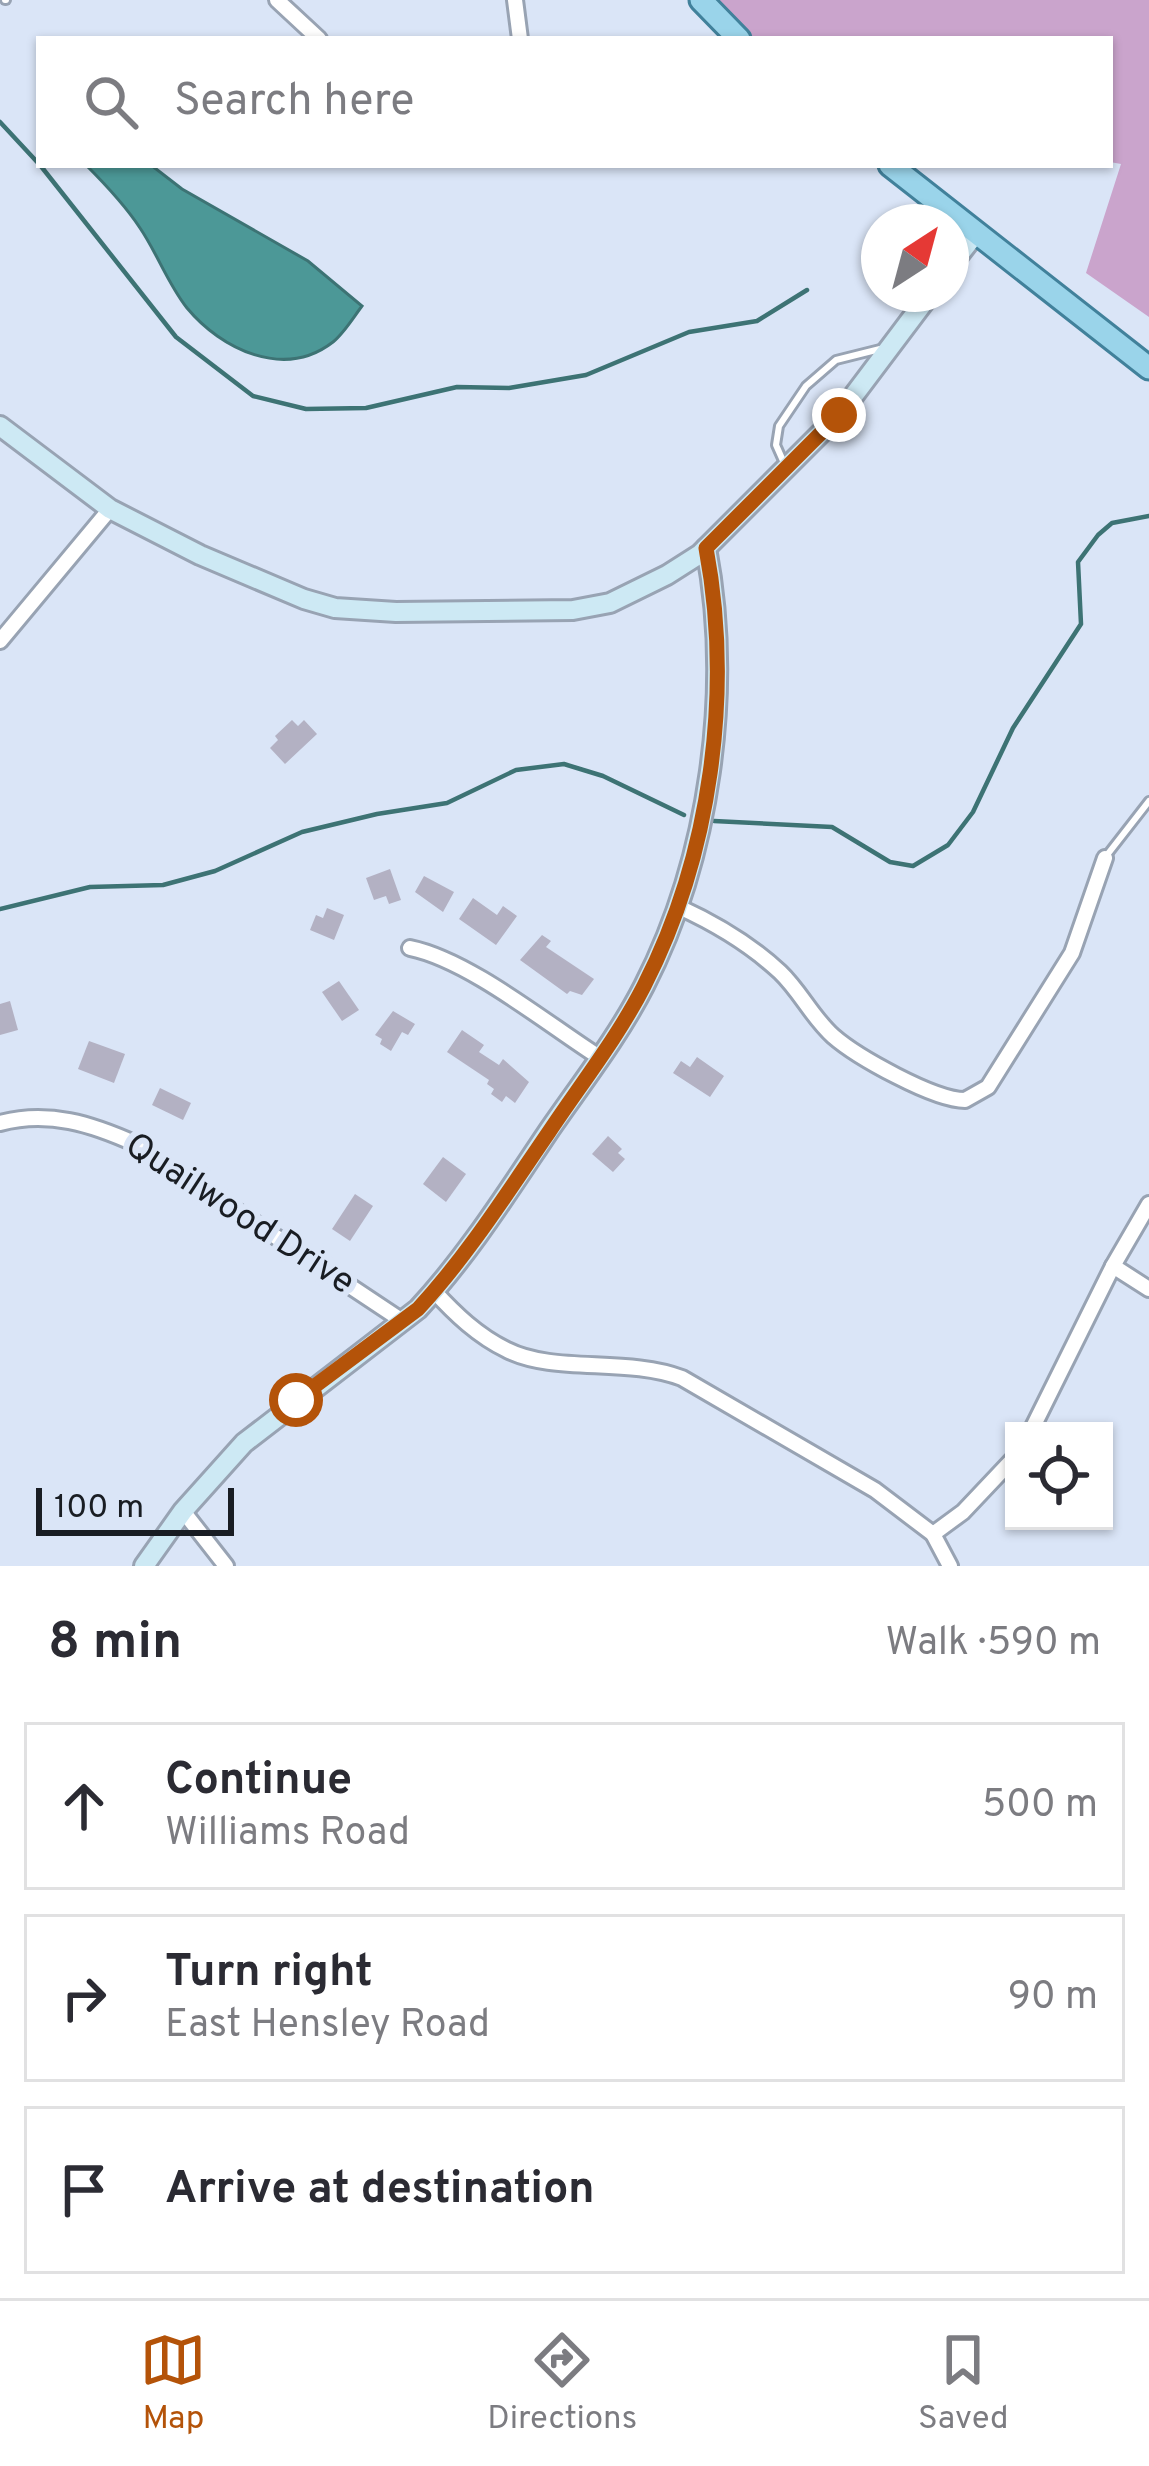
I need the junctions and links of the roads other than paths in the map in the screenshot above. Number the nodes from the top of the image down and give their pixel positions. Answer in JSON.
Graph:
{"nodes":[{"id":1,"x":277,"y":0,"type":"edge"},
{"id":2,"x":514,"y":0,"type":"edge"},
{"id":3,"x":700,"y":0,"type":"edge"},
{"id":4,"x":316,"y":36,"type":"edge"},
{"id":5,"x":520,"y":36,"type":"edge"},
{"id":6,"x":736,"y":36,"type":"edge"},
{"id":7,"x":894,"y":168,"type":"edge"},
{"id":8,"x":976,"y":233,"type":"junction"},
{"id":9,"x":969,"y":242,"type":"edge"},
{"id":10,"x":916,"y":312,"type":"edge"},
{"id":11,"x":890,"y":347,"type":"junction"},
{"id":12,"x":1149,"y":368,"type":"edge"},
{"id":13,"x":0,"y":426,"type":"edge"},
{"id":14,"x":787,"y":469,"type":"junction"},
{"id":15,"x":110,"y":509,"type":"junction"},
{"id":16,"x":706,"y":548,"type":"junction"},
{"id":17,"x":0,"y":641,"type":"edge"},
{"id":18,"x":1149,"y":801,"type":"edge"},
{"id":19,"x":1105,"y":858,"type":"joint"},
{"id":20,"x":679,"y":907,"type":"junction"},
{"id":21,"x":410,"y":948,"type":"dead end"},
{"id":22,"x":599,"y":1058,"type":"junction"},
{"id":23,"x":0,"y":1123,"type":"edge"},
{"id":24,"x":1149,"y":1204,"type":"edge"},
{"id":25,"x":1113,"y":1266,"type":"junction"},
{"id":26,"x":1149,"y":1289,"type":"edge"},
{"id":27,"x":434,"y":1291,"type":"junction"},
{"id":28,"x":401,"y":1320,"type":"junction"},
{"id":29,"x":1035,"y":1422,"type":"edge"},
{"id":30,"x":1005,"y":1468,"type":"edge"},
{"id":31,"x":183,"y":1511,"type":"junction"},
{"id":32,"x":933,"y":1534,"type":"junction"},
{"id":33,"x":144,"y":1566,"type":"edge"},
{"id":34,"x":226,"y":1566,"type":"edge"},
{"id":35,"x":950,"y":1566,"type":"edge"}],
"edges":[{"from":1,"to":4,"type":"street"},
{"from":2,"to":5,"type":"street"},
{"from":3,"to":6,"type":"main road"},
{"from":7,"to":8,"type":"main road"},
{"from":8,"to":9,"type":"street"},
{"from":8,"to":12,"type":"main road"},
{"from":10,"to":11,"type":"street"},
{"from":11,"to":14,"type":"street"},
{"from":11,"to":14,"type":"lane"},
{"from":13,"to":15,"type":"street"},
{"from":14,"to":16,"type":"street"},
{"from":15,"to":16,"type":"street"},
{"from":15,"to":17,"type":"street"},
{"from":16,"to":20,"type":"street"},
{"from":18,"to":19,"type":"lane"},
{"from":19,"to":20,"type":"street"},
{"from":20,"to":22,"type":"street"},
{"from":21,"to":22,"type":"street"},
{"from":22,"to":27,"type":"street"},
{"from":23,"to":28,"type":"street","name":"Quailwood Drive"},
{"from":24,"to":25,"type":"street"},
{"from":25,"to":26,"type":"street"},
{"from":25,"to":29,"type":"street"},
{"from":27,"to":28,"type":"street"},
{"from":27,"to":32,"type":"street"},
{"from":28,"to":31,"type":"street"},
{"from":30,"to":32,"type":"street"},
{"from":31,"to":33,"type":"street"},
{"from":31,"to":34,"type":"street"},
{"from":32,"to":35,"type":"street"}]}
